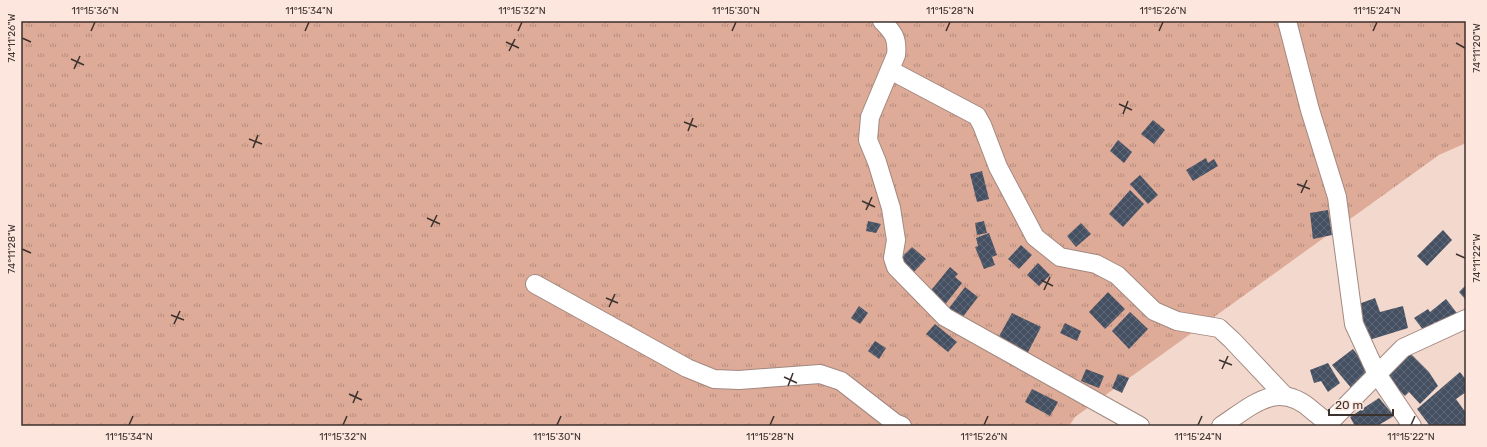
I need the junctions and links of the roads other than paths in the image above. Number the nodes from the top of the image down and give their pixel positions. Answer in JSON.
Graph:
{"nodes":[{"id":1,"x":882,"y":21,"type":"edge"},
{"id":2,"x":1287,"y":21,"type":"edge"},
{"id":3,"x":890,"y":70,"type":"junction"},
{"id":4,"x":535,"y":284,"type":"dead end"},
{"id":5,"x":1466,"y":319,"type":"edge"},
{"id":6,"x":1377,"y":374,"type":"junction"},
{"id":7,"x":1282,"y":394,"type":"junction"},
{"id":8,"x":1329,"y":425,"type":"edge"},
{"id":9,"x":902,"y":426,"type":"edge"},
{"id":10,"x":1140,"y":426,"type":"edge"},
{"id":11,"x":1221,"y":426,"type":"edge"},
{"id":12,"x":1412,"y":426,"type":"edge"}],
"edges":[{"from":1,"to":3,"type":"street"},
{"from":2,"to":6,"type":"street"},
{"from":3,"to":7,"type":"street"},
{"from":3,"to":10,"type":"street"},
{"from":4,"to":9,"type":"street"},
{"from":5,"to":6,"type":"street"},
{"from":6,"to":8,"type":"street"},
{"from":6,"to":12,"type":"street"},
{"from":7,"to":8,"type":"street"},
{"from":7,"to":11,"type":"street"}]}
